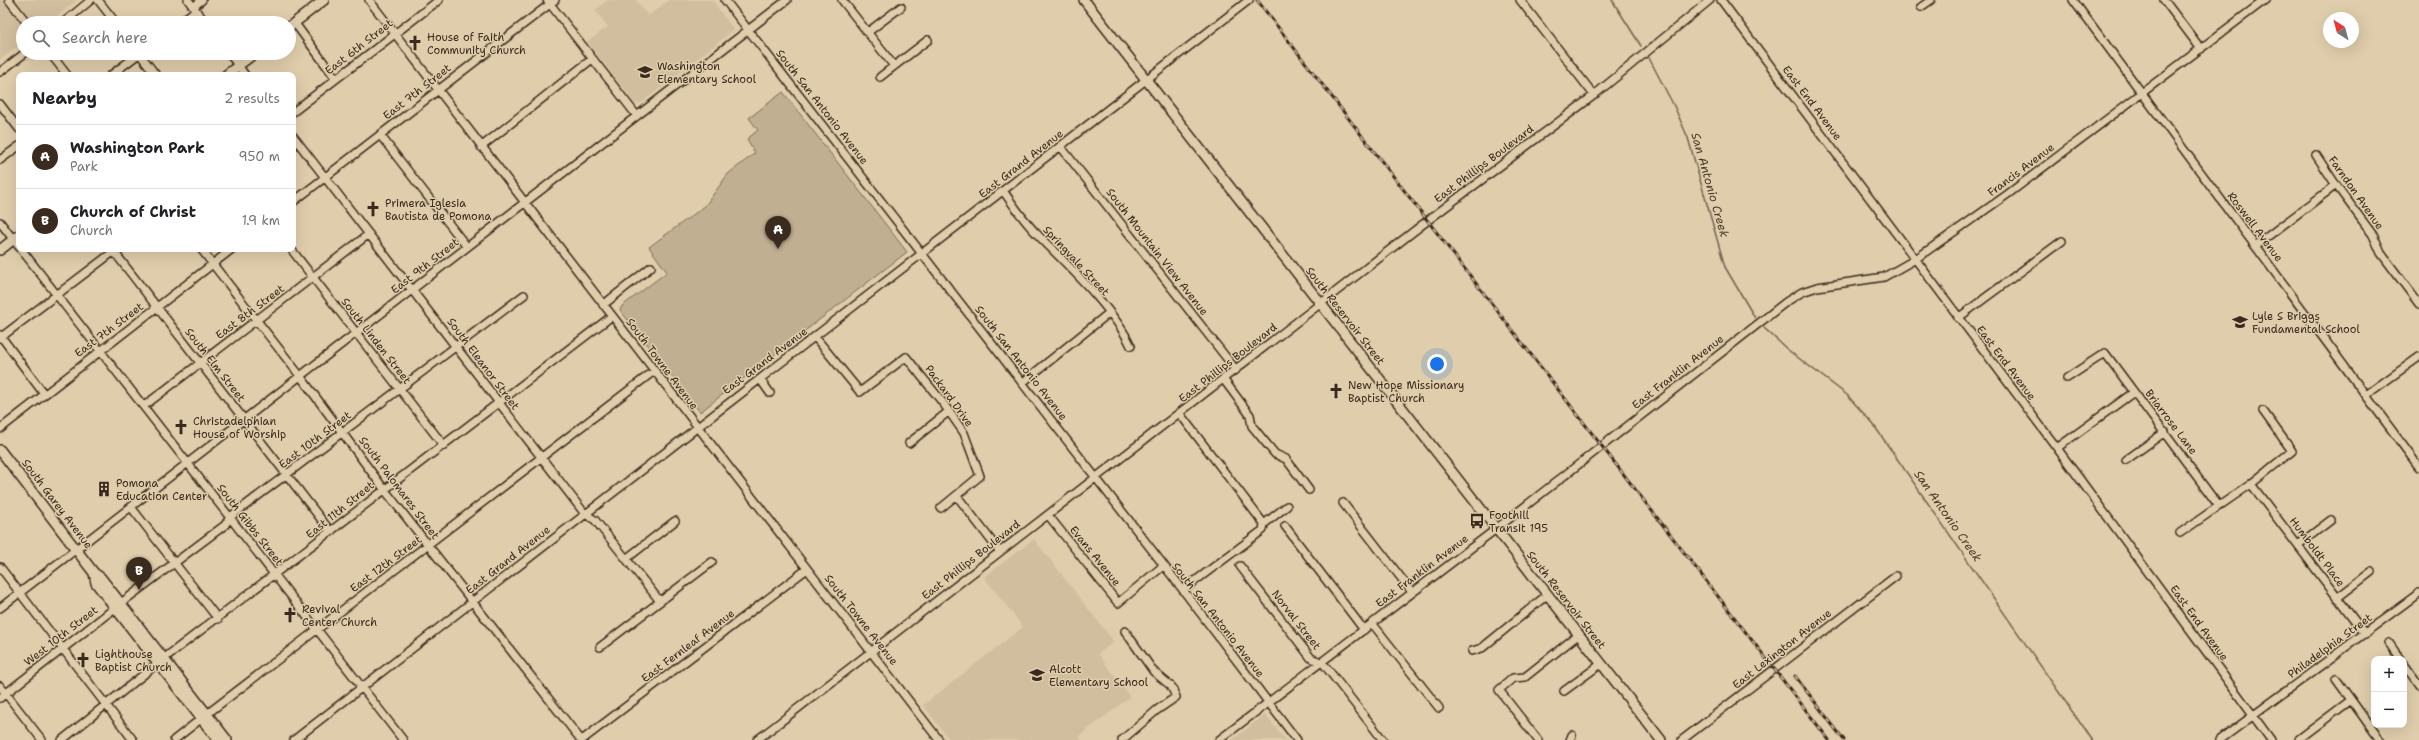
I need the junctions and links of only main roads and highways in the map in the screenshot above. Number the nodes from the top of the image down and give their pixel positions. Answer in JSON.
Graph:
{"nodes":[{"id":1,"x":324,"y":0,"type":"edge"},
{"id":2,"x":1084,"y":0,"type":"edge"},
{"id":3,"x":296,"y":21,"type":"edge"},
{"id":4,"x":245,"y":60,"type":"edge"},
{"id":5,"x":230,"y":72,"type":"edge"},
{"id":6,"x":16,"y":244,"type":"edge"},
{"id":7,"x":0,"y":250,"type":"edge"},
{"id":8,"x":0,"y":450,"type":"edge"},
{"id":9,"x":204,"y":716,"type":"junction"},
{"id":10,"x":218,"y":740,"type":"edge"},
{"id":11,"x":227,"y":740,"type":"edge"},
{"id":12,"x":1661,"y":740,"type":"edge"}],
"edges":[{"from":1,"to":3,"type":"main road"},
{"from":2,"to":12,"type":"main road","name":"South Reservoir Street"},
{"from":4,"to":5,"type":"main road"},
{"from":6,"to":7,"type":"main road"},
{"from":8,"to":9,"type":"main road","name":"South Garey Avenue"},
{"from":9,"to":10,"type":"main road","name":"South Garey Avenue"},
{"from":9,"to":11,"type":"main road","name":"South Garey Avenue"}]}
